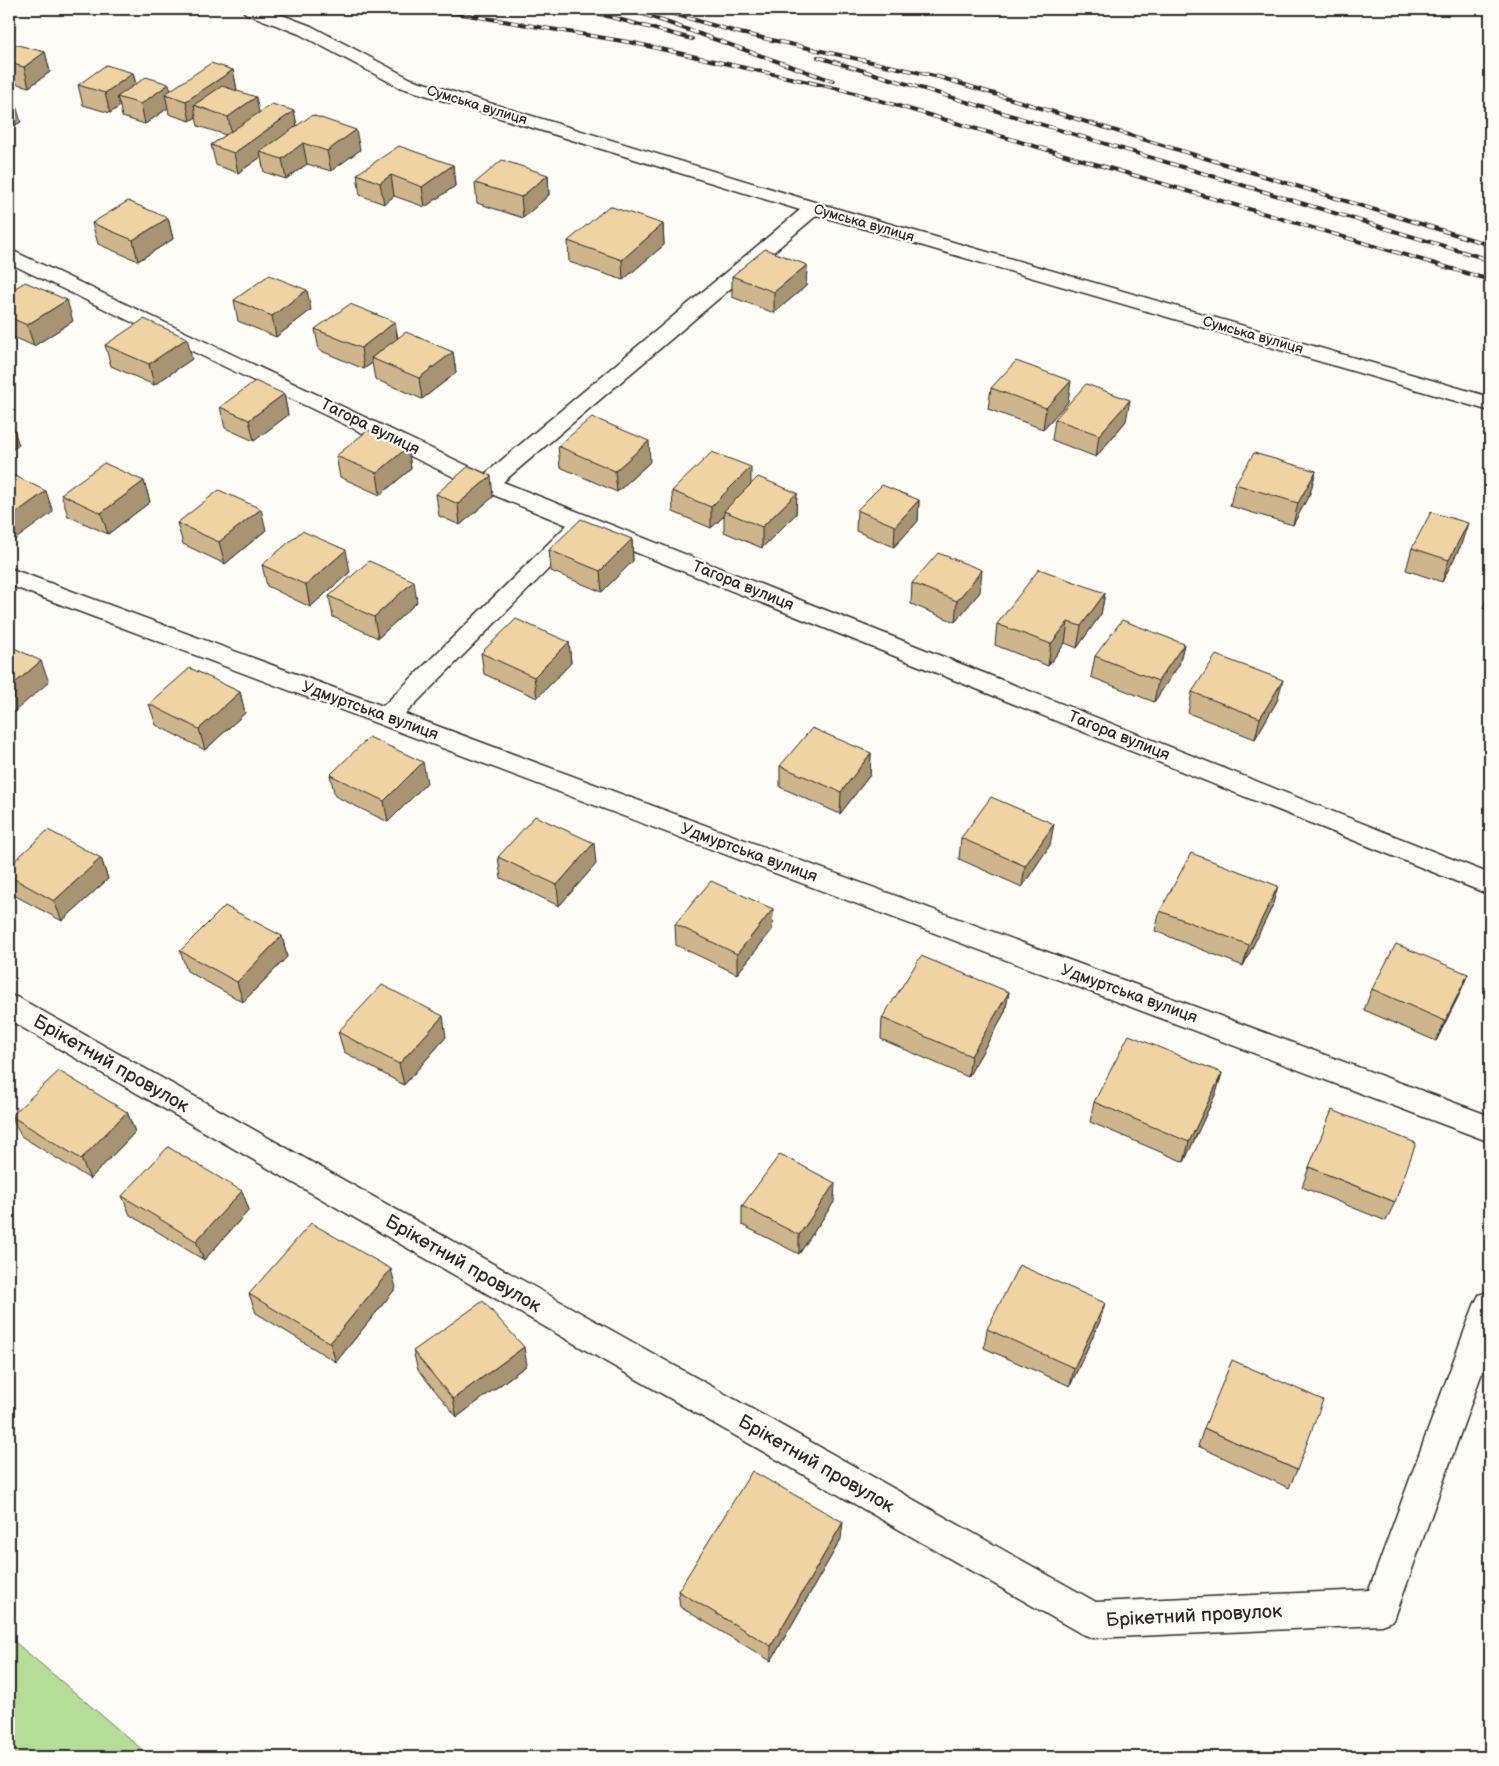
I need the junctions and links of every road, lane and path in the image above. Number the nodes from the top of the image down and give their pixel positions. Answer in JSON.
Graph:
{"nodes":[{"id":1,"x":251,"y":9,"type":"edge"},
{"id":2,"x":814,"y":208,"type":"junction"},
{"id":3,"x":9,"y":255,"type":"edge"},
{"id":4,"x":1490,"y":404,"type":"edge"},
{"id":5,"x":487,"y":484,"type":"junction"},
{"id":6,"x":583,"y":522,"type":"junction"},
{"id":7,"x":9,"y":576,"type":"edge"},
{"id":8,"x":387,"y":717,"type":"junction"},
{"id":9,"x":1490,"y":885,"type":"edge"},
{"id":10,"x":9,"y":1006,"type":"edge"},
{"id":11,"x":1490,"y":1129,"type":"edge"},
{"id":12,"x":1490,"y":1305,"type":"edge"}],
"edges":[{"from":1,"to":2,"type":"street","name":"Сумська вулиця"},
{"from":2,"to":4,"type":"street","name":"Сумська вулиця"},
{"from":2,"to":5,"type":"street"},
{"from":3,"to":5,"type":"street","name":"Тагора вулиця"},
{"from":5,"to":6,"type":"street","name":"Тагора вулиця"},
{"from":6,"to":8,"type":"street"},
{"from":6,"to":9,"type":"street","name":"Тагора вулиця"},
{"from":7,"to":8,"type":"street","name":"Удмуртська вулиця"},
{"from":8,"to":11,"type":"street","name":"Удмуртська вулиця"},
{"from":10,"to":12,"type":"street","name":"Брiкетний провулок"}]}
